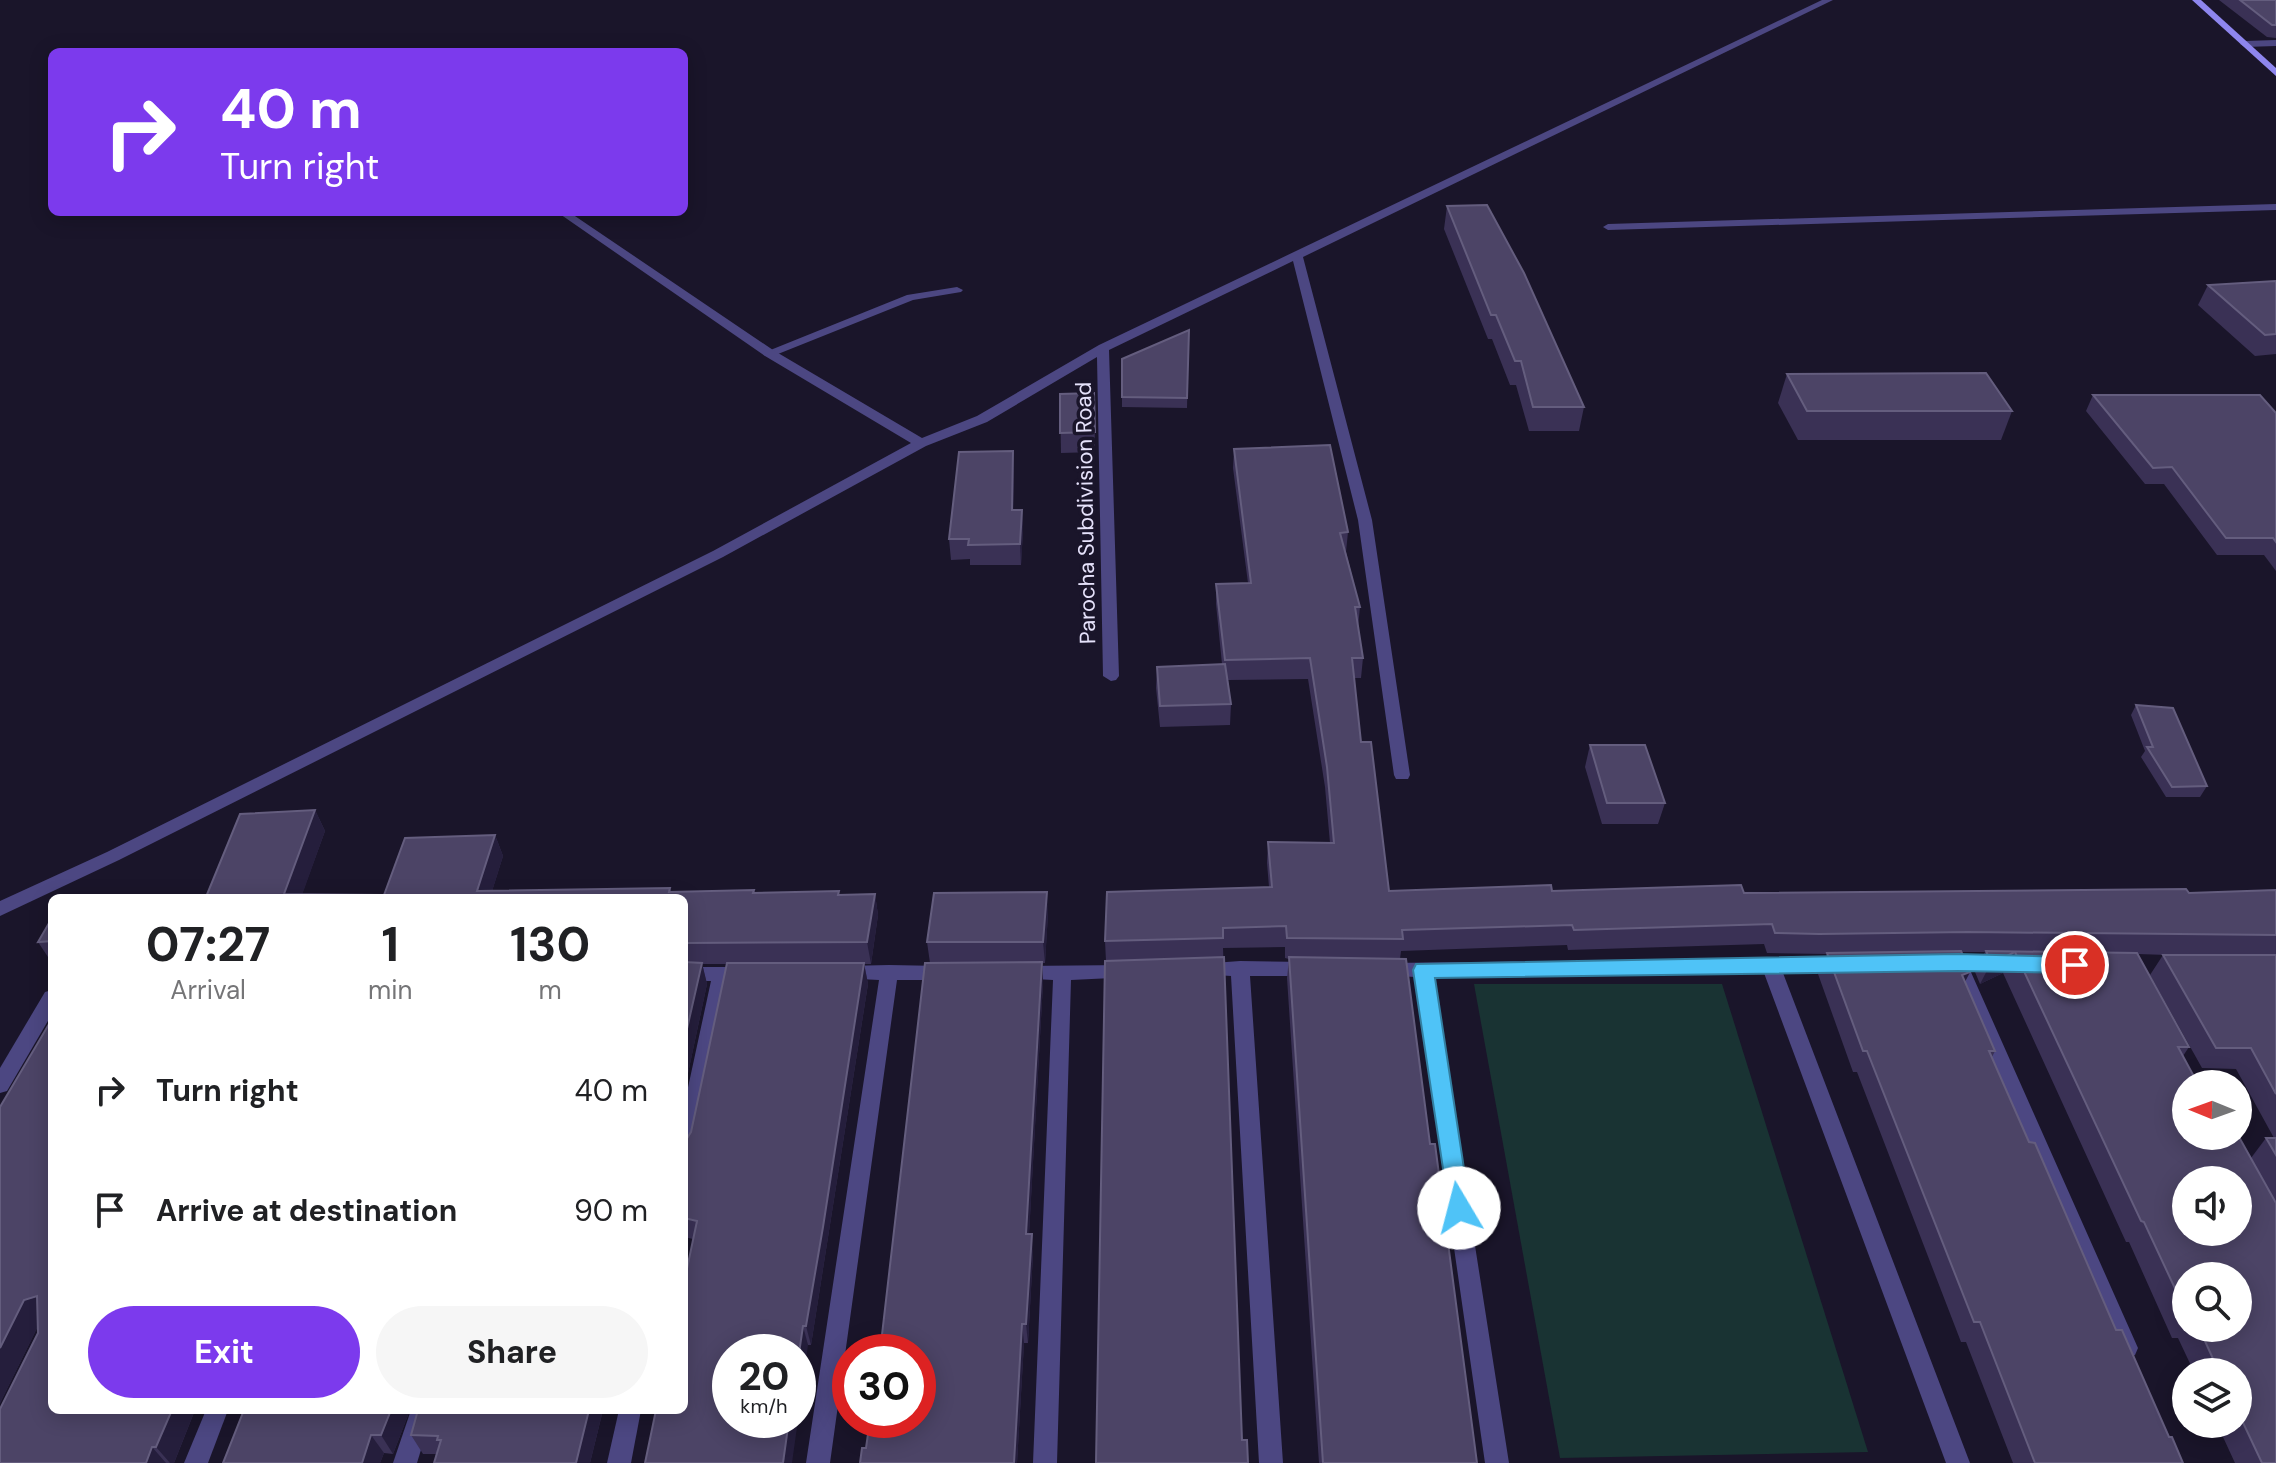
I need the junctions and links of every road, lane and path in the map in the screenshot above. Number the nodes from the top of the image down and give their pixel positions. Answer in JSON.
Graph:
{"nodes":[{"id":1,"x":1829,"y":0,"type":"edge"},
{"id":2,"x":2196,"y":0,"type":"edge"},
{"id":3,"x":2276,"y":43,"type":"edge"},
{"id":4,"x":2245,"y":44,"type":"junction"},
{"id":5,"x":2276,"y":73,"type":"edge"},
{"id":6,"x":2276,"y":207,"type":"edge"},
{"id":7,"x":568,"y":216,"type":"edge"},
{"id":8,"x":1608,"y":227,"type":"dead end"},
{"id":9,"x":1297,"y":256,"type":"junction"},
{"id":10,"x":957,"y":290,"type":"dead end"},
{"id":11,"x":1103,"y":348,"type":"junction"},
{"id":12,"x":769,"y":353,"type":"junction"},
{"id":13,"x":921,"y":443,"type":"junction"},
{"id":14,"x":1111,"y":676,"type":"dead end"},
{"id":15,"x":1402,"y":775,"type":"dead end"},
{"id":16,"x":0,"y":909,"type":"edge"},
{"id":17,"x":1958,"y":962,"type":"junction"},
{"id":18,"x":1927,"y":963,"type":"edge"},
{"id":19,"x":1865,"y":964,"type":"edge"},
{"id":20,"x":2022,"y":964,"type":"edge"},
{"id":21,"x":1771,"y":966,"type":"junction"},
{"id":22,"x":1240,"y":968,"type":"junction"},
{"id":23,"x":1332,"y":969,"type":"edge"},
{"id":24,"x":1181,"y":970,"type":"edge"},
{"id":25,"x":1362,"y":970,"type":"edge"},
{"id":26,"x":1423,"y":970,"type":"junction"},
{"id":27,"x":1151,"y":971,"type":"edge"},
{"id":28,"x":889,"y":972,"type":"junction"},
{"id":29,"x":767,"y":973,"type":"edge"},
{"id":30,"x":828,"y":973,"type":"edge"},
{"id":31,"x":968,"y":973,"type":"edge"},
{"id":32,"x":999,"y":973,"type":"edge"},
{"id":33,"x":1062,"y":973,"type":"junction"},
{"id":34,"x":688,"y":974,"type":"edge"},
{"id":35,"x":722,"y":974,"type":"junction"},
{"id":36,"x":48,"y":1004,"type":"edge"},
{"id":37,"x":0,"y":1085,"type":"edge"},
{"id":38,"x":688,"y":1133,"type":"edge"},
{"id":39,"x":2134,"y":1363,"type":"edge"},
{"id":40,"x":215,"y":1414,"type":"edge"},
{"id":41,"x":421,"y":1414,"type":"edge"},
{"id":42,"x":629,"y":1414,"type":"edge"},
{"id":43,"x":196,"y":1463,"type":"edge"},
{"id":44,"x":405,"y":1463,"type":"edge"},
{"id":45,"x":619,"y":1463,"type":"edge"},
{"id":46,"x":818,"y":1463,"type":"edge"},
{"id":47,"x":1045,"y":1463,"type":"edge"},
{"id":48,"x":1271,"y":1463,"type":"edge"},
{"id":49,"x":1497,"y":1463,"type":"edge"},
{"id":50,"x":1958,"y":1463,"type":"edge"}],
"edges":[{"from":1,"to":9,"type":"street"},
{"from":2,"to":4,"type":"street"},
{"from":3,"to":4,"type":"street"},
{"from":4,"to":5,"type":"street"},
{"from":6,"to":8,"type":"street"},
{"from":7,"to":12,"type":"street"},
{"from":9,"to":11,"type":"street"},
{"from":9,"to":15,"type":"street"},
{"from":10,"to":12,"type":"street"},
{"from":11,"to":13,"type":"street"},
{"from":11,"to":14,"type":"street","name":"Parocha Subdivision Road"},
{"from":12,"to":13,"type":"street"},
{"from":13,"to":16,"type":"street"},
{"from":17,"to":18,"type":"street"},
{"from":17,"to":20,"type":"street"},
{"from":17,"to":39,"type":"street"},
{"from":19,"to":21,"type":"street"},
{"from":21,"to":26,"type":"street"},
{"from":21,"to":50,"type":"street"},
{"from":22,"to":23,"type":"street"},
{"from":22,"to":24,"type":"street"},
{"from":22,"to":48,"type":"street"},
{"from":25,"to":26,"type":"street"},
{"from":26,"to":49,"type":"street"},
{"from":27,"to":33,"type":"street"},
{"from":28,"to":30,"type":"street"},
{"from":28,"to":31,"type":"street"},
{"from":28,"to":46,"type":"street"},
{"from":29,"to":35,"type":"street"},
{"from":32,"to":33,"type":"street"},
{"from":33,"to":47,"type":"street"},
{"from":34,"to":35,"type":"street"},
{"from":35,"to":38,"type":"street"},
{"from":36,"to":37,"type":"street"},
{"from":40,"to":43,"type":"street"},
{"from":41,"to":44,"type":"street"},
{"from":42,"to":45,"type":"street"}]}
